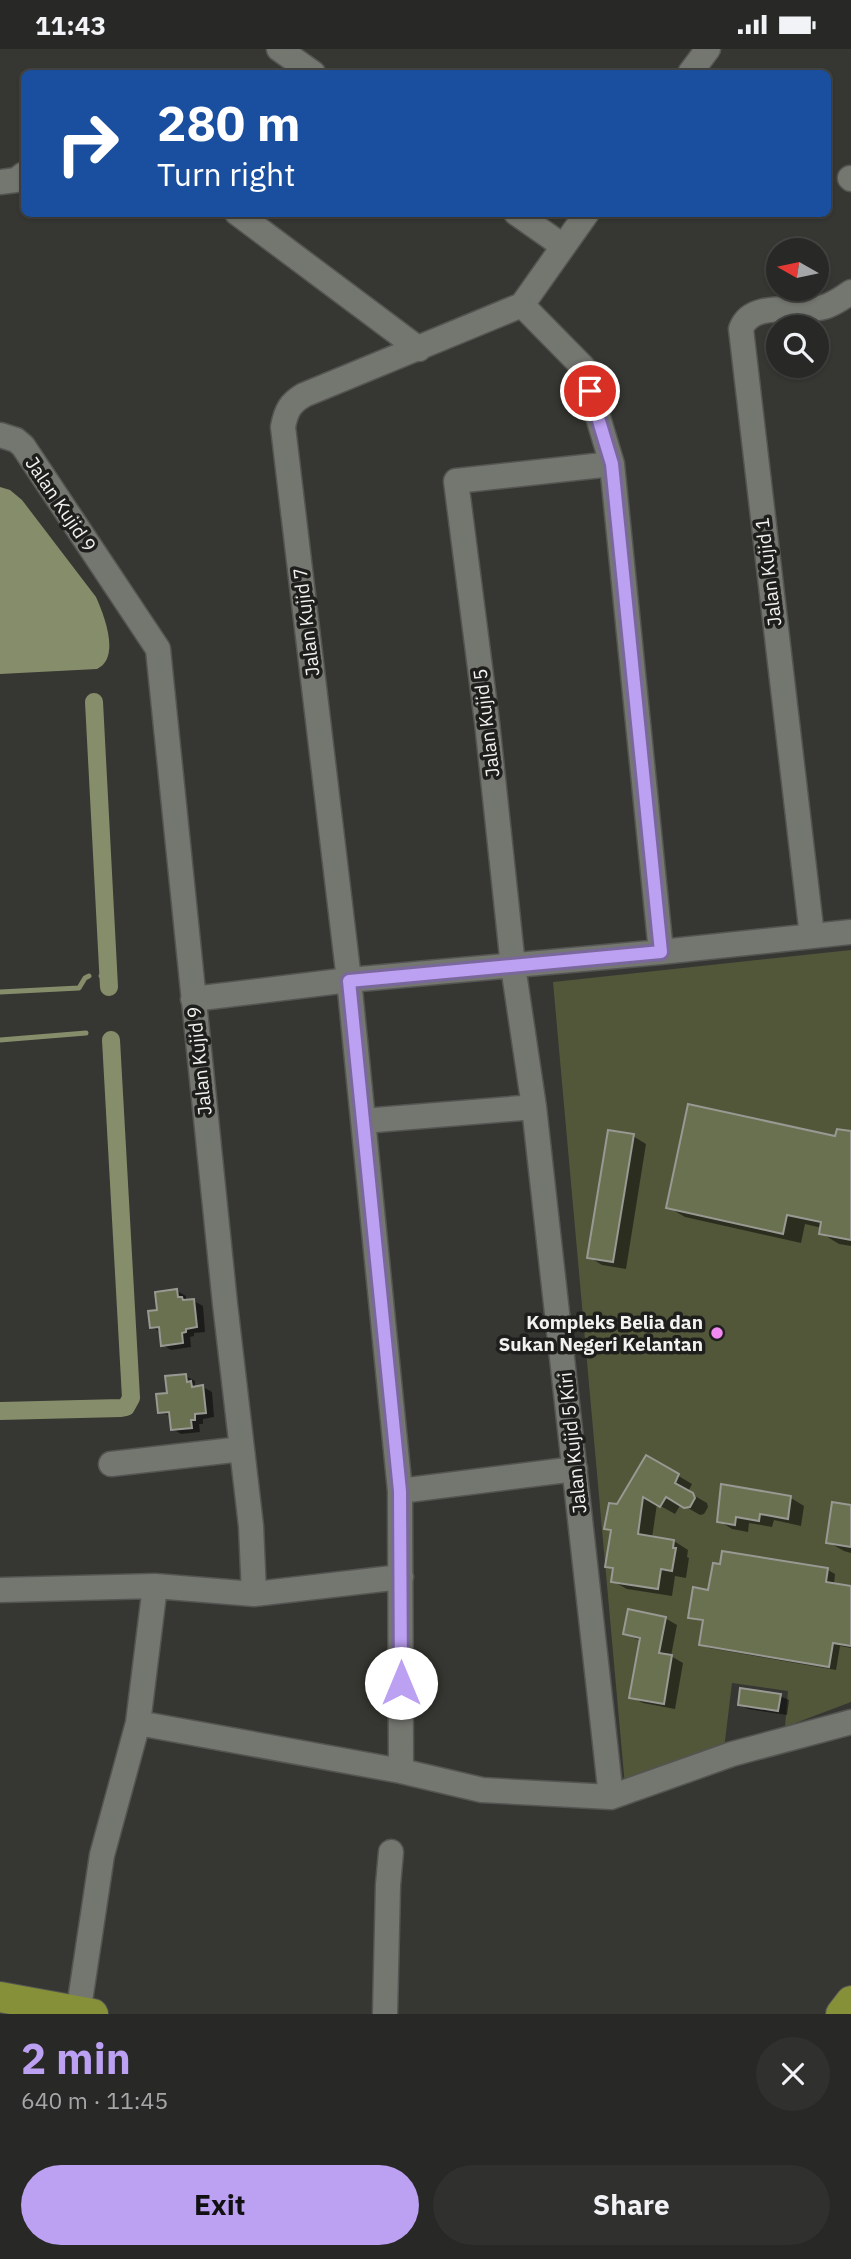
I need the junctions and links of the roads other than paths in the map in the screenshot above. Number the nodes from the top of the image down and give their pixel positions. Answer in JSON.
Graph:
{"nodes":[{"id":1,"x":279,"y":49,"type":"edge"},
{"id":2,"x":708,"y":49,"type":"edge"},
{"id":3,"x":307,"y":70,"type":"edge"},
{"id":4,"x":692,"y":70,"type":"edge"},
{"id":5,"x":21,"y":176,"type":"edge"},
{"id":6,"x":0,"y":182,"type":"edge"},
{"id":7,"x":242,"y":217,"type":"edge"},
{"id":8,"x":522,"y":217,"type":"edge"},
{"id":9,"x":584,"y":217,"type":"edge"},
{"id":10,"x":563,"y":246,"type":"junction"},
{"id":11,"x":851,"y":292,"type":"edge"},
{"id":12,"x":522,"y":305,"type":"junction"},
{"id":13,"x":419,"y":349,"type":"junction"},
{"id":14,"x":0,"y":435,"type":"edge"},
{"id":15,"x":612,"y":464,"type":"junction"},
{"id":16,"x":851,"y":932,"type":"edge"},
{"id":17,"x":812,"y":936,"type":"junction"},
{"id":18,"x":661,"y":952,"type":"junction"},
{"id":19,"x":513,"y":966,"type":"junction"},
{"id":20,"x":349,"y":981,"type":"junction"},
{"id":21,"x":192,"y":999,"type":"junction"},
{"id":22,"x":534,"y":1107,"type":"junction"},
{"id":23,"x":363,"y":1121,"type":"junction"},
{"id":24,"x":242,"y":1449,"type":"junction"},
{"id":25,"x":111,"y":1464,"type":"dead end"},
{"id":26,"x":575,"y":1469,"type":"junction"},
{"id":27,"x":400,"y":1491,"type":"junction"},
{"id":28,"x":401,"y":1577,"type":"junction"},
{"id":29,"x":156,"y":1586,"type":"junction"},
{"id":30,"x":0,"y":1590,"type":"edge"},
{"id":31,"x":254,"y":1594,"type":"junction"},
{"id":32,"x":851,"y":1722,"type":"edge"},
{"id":33,"x":138,"y":1723,"type":"junction"},
{"id":34,"x":401,"y":1771,"type":"junction"},
{"id":35,"x":611,"y":1797,"type":"junction"},
{"id":36,"x":391,"y":1852,"type":"dead end"},
{"id":37,"x":0,"y":1997,"type":"edge"},
{"id":38,"x":851,"y":2001,"type":"edge"},
{"id":39,"x":83,"y":2013,"type":"edge"},
{"id":40,"x":385,"y":2014,"type":"edge"},
{"id":41,"x":841,"y":2014,"type":"edge"}],
"edges":[{"from":1,"to":3,"type":"street"},
{"from":2,"to":4,"type":"street"},
{"from":5,"to":6,"type":"street"},
{"from":7,"to":13,"type":"street"},
{"from":8,"to":10,"type":"street"},
{"from":9,"to":10,"type":"street"},
{"from":10,"to":12,"type":"street"},
{"from":11,"to":17,"type":"street","name":"Jalan Kujid 1"},
{"from":12,"to":13,"type":"street","name":"Jalan Kujid 7"},
{"from":12,"to":15,"type":"street"},
{"from":13,"to":20,"type":"street","name":"Jalan Kujid 7"},
{"from":14,"to":21,"type":"street","name":"Jalan Kujid 9"},
{"from":15,"to":18,"type":"street"},
{"from":15,"to":19,"type":"street","name":"Jalan Kujid 5"},
{"from":16,"to":17,"type":"street"},
{"from":17,"to":18,"type":"street"},
{"from":18,"to":19,"type":"street"},
{"from":19,"to":20,"type":"street"},
{"from":19,"to":22,"type":"street","name":"Jalan Kujid 5 Kiri"},
{"from":20,"to":21,"type":"street"},
{"from":20,"to":23,"type":"street","name":"Jalan Kujid 7"},
{"from":21,"to":24,"type":"street","name":"Jalan Kujid 9"},
{"from":22,"to":23,"type":"street"},
{"from":22,"to":26,"type":"street","name":"Jalan Kujid 5 Kiri"},
{"from":23,"to":27,"type":"street","name":"Jalan Kujid 7"},
{"from":24,"to":25,"type":"street"},
{"from":24,"to":31,"type":"street","name":"Jalan Kujid 9"},
{"from":26,"to":27,"type":"street"},
{"from":26,"to":35,"type":"street","name":"Jalan Kujid 5 Kiri"},
{"from":27,"to":28,"type":"street","name":"Jalan Kujid 7"},
{"from":28,"to":31,"type":"street"},
{"from":28,"to":34,"type":"street","name":"Jalan Kujid 7"},
{"from":29,"to":30,"type":"street"},
{"from":29,"to":31,"type":"street"},
{"from":29,"to":33,"type":"street"},
{"from":32,"to":35,"type":"street"},
{"from":33,"to":34,"type":"street"},
{"from":33,"to":39,"type":"street"},
{"from":34,"to":35,"type":"street"},
{"from":36,"to":40,"type":"street"},
{"from":37,"to":39,"type":"main road"},
{"from":38,"to":41,"type":"main road"}]}
